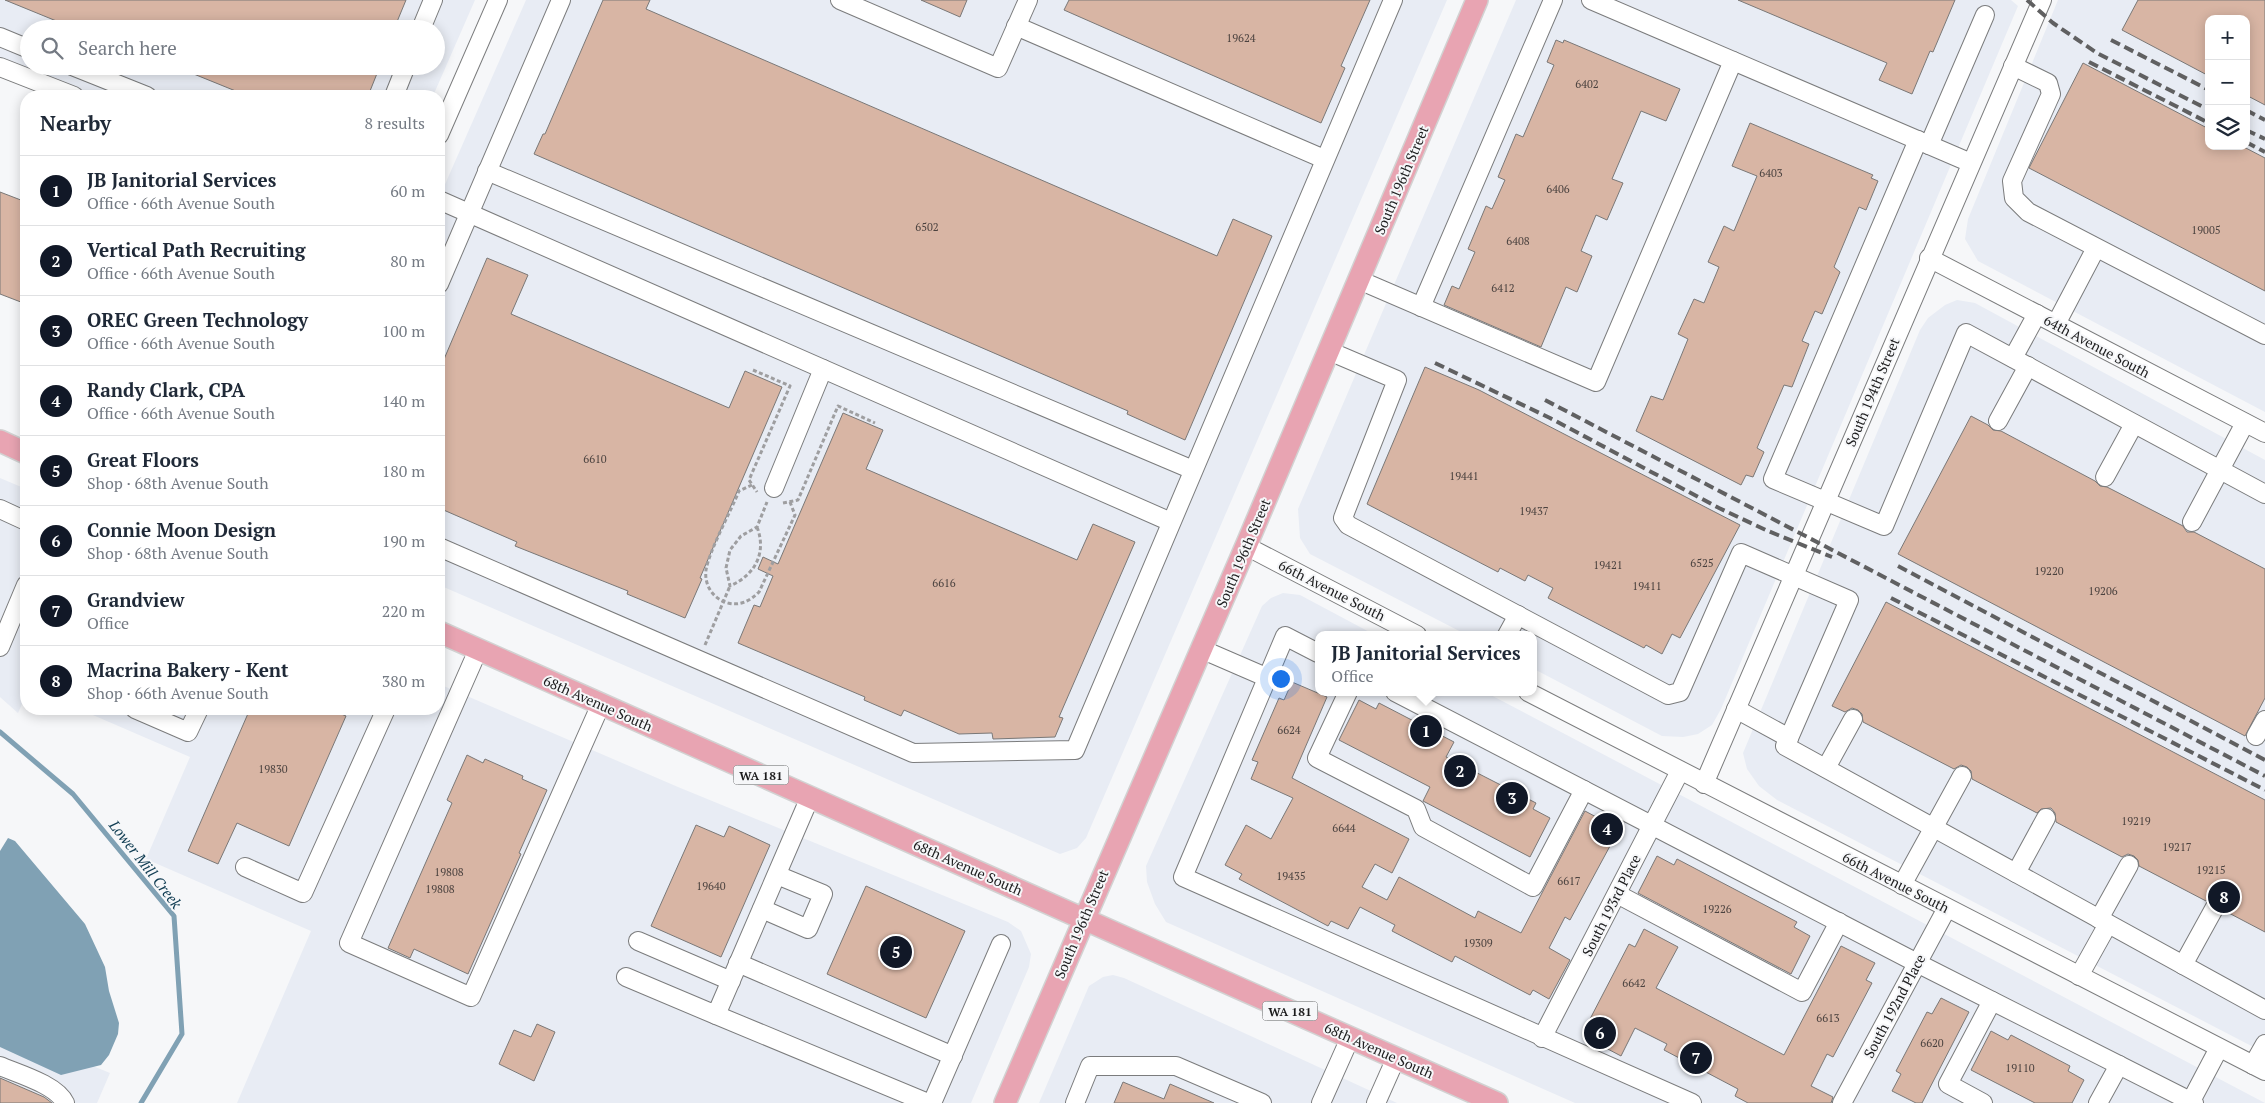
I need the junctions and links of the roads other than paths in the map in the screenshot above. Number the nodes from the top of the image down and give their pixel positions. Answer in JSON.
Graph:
{"nodes":[{"id":1,"x":433,"y":0,"type":"edge"},
{"id":2,"x":498,"y":0,"type":"edge"},
{"id":3,"x":561,"y":0,"type":"edge"},
{"id":4,"x":840,"y":0,"type":"edge"},
{"id":5,"x":1028,"y":0,"type":"edge"},
{"id":6,"x":1393,"y":0,"type":"edge"},
{"id":7,"x":1477,"y":0,"type":"edge"},
{"id":8,"x":1553,"y":0,"type":"edge"},
{"id":9,"x":1591,"y":0,"type":"edge"},
{"id":10,"x":2042,"y":0,"type":"edge"},
{"id":11,"x":1984,"y":15,"type":"dead end"},
{"id":12,"x":425,"y":20,"type":"edge"},
{"id":13,"x":1016,"y":26,"type":"junction"},
{"id":14,"x":0,"y":37,"type":"edge"},
{"id":15,"x":20,"y":45,"type":"edge"},
{"id":16,"x":1733,"y":61,"type":"junction"},
{"id":17,"x":2013,"y":66,"type":"junction"},
{"id":18,"x":0,"y":67,"type":"edge"},
{"id":19,"x":20,"y":75,"type":"edge"},
{"id":20,"x":20,"y":75,"type":"edge"},
{"id":21,"x":94,"y":75,"type":"edge"},
{"id":22,"x":402,"y":75,"type":"edge"},
{"id":23,"x":59,"y":90,"type":"edge"},
{"id":24,"x":132,"y":90,"type":"edge"},
{"id":25,"x":396,"y":90,"type":"edge"},
{"id":26,"x":445,"y":121,"type":"edge"},
{"id":27,"x":1924,"y":142,"type":"junction"},
{"id":28,"x":1324,"y":159,"type":"junction"},
{"id":29,"x":1971,"y":162,"type":"junction"},
{"id":30,"x":487,"y":171,"type":"junction"},
{"id":31,"x":445,"y":203,"type":"edge"},
{"id":32,"x":469,"y":214,"type":"junction"},
{"id":33,"x":2096,"y":248,"type":"junction"},
{"id":34,"x":1929,"y":258,"type":"junction"},
{"id":35,"x":445,"y":270,"type":"edge"},
{"id":36,"x":1359,"y":280,"type":"junction"},
{"id":37,"x":1421,"y":307,"type":"junction"},
{"id":38,"x":2037,"y":314,"type":"junction"},
{"id":39,"x":2056,"y":324,"type":"junction"},
{"id":40,"x":2265,"y":336,"type":"edge"},
{"id":41,"x":1329,"y":351,"type":"junction"},
{"id":42,"x":2020,"y":362,"type":"junction"},
{"id":43,"x":823,"y":369,"type":"junction"},
{"id":44,"x":1998,"y":421,"type":"dead end"},
{"id":45,"x":2245,"y":423,"type":"junction"},
{"id":46,"x":2134,"y":424,"type":"junction"},
{"id":47,"x":2265,"y":433,"type":"edge"},
{"id":48,"x":0,"y":442,"type":"edge"},
{"id":49,"x":20,"y":450,"type":"edge"},
{"id":50,"x":1193,"y":470,"type":"junction"},
{"id":51,"x":2220,"y":470,"type":"junction"},
{"id":52,"x":2105,"y":478,"type":"dead end"},
{"id":53,"x":771,"y":494,"type":"road end"},
{"id":54,"x":2265,"y":494,"type":"edge"},
{"id":55,"x":1825,"y":502,"type":"junction"},
{"id":56,"x":0,"y":509,"type":"edge"},
{"id":57,"x":20,"y":518,"type":"edge"},
{"id":58,"x":1171,"y":522,"type":"junction"},
{"id":59,"x":2192,"y":522,"type":"dead end"},
{"id":60,"x":1246,"y":546,"type":"junction"},
{"id":61,"x":445,"y":549,"type":"edge"},
{"id":62,"x":1793,"y":576,"type":"junction"},
{"id":63,"x":20,"y":599,"type":"edge"},
{"id":64,"x":1518,"y":615,"type":"junction"},
{"id":65,"x":1409,"y":631,"type":"edge"},
{"id":66,"x":1509,"y":631,"type":"edge"},
{"id":67,"x":445,"y":635,"type":"edge"},
{"id":68,"x":0,"y":647,"type":"edge"},
{"id":69,"x":1202,"y":649,"type":"junction"},
{"id":70,"x":478,"y":650,"type":"junction"},
{"id":71,"x":1315,"y":651,"type":"edge"},
{"id":72,"x":1268,"y":678,"type":"junction"},
{"id":73,"x":1346,"y":696,"type":"edge"},
{"id":74,"x":1403,"y":696,"type":"edge"},
{"id":75,"x":1536,"y":696,"type":"edge"},
{"id":76,"x":601,"y":704,"type":"junction"},
{"id":77,"x":1736,"y":709,"type":"junction"},
{"id":78,"x":149,"y":715,"type":"edge"},
{"id":79,"x":196,"y":715,"type":"edge"},
{"id":80,"x":383,"y":715,"type":"edge"},
{"id":81,"x":1853,"y":719,"type":"dead end"},
{"id":82,"x":2265,"y":720,"type":"edge"},
{"id":83,"x":2256,"y":736,"type":"dead end"},
{"id":84,"x":1789,"y":738,"type":"junction"},
{"id":85,"x":1826,"y":768,"type":"junction"},
{"id":86,"x":1680,"y":771,"type":"junction"},
{"id":87,"x":1962,"y":776,"type":"dead end"},
{"id":88,"x":1704,"y":784,"type":"junction"},
{"id":89,"x":1584,"y":790,"type":"junction"},
{"id":90,"x":810,"y":797,"type":"junction"},
{"id":91,"x":2046,"y":818,"type":"dead end"},
{"id":92,"x":1653,"y":825,"type":"junction"},
{"id":93,"x":1934,"y":828,"type":"junction"},
{"id":94,"x":2129,"y":864,"type":"dead end"},
{"id":95,"x":245,"y":867,"type":"dead end"},
{"id":96,"x":2016,"y":873,"type":"junction"},
{"id":97,"x":777,"y":874,"type":"junction"},
{"id":98,"x":1902,"y":885,"type":"junction"},
{"id":99,"x":1617,"y":894,"type":"junction"},
{"id":100,"x":2215,"y":907,"type":"dead end"},
{"id":101,"x":1947,"y":908,"type":"junction"},
{"id":102,"x":762,"y":909,"type":"junction"},
{"id":103,"x":1084,"y":918,"type":"junction"},
{"id":104,"x":2104,"y":921,"type":"junction"},
{"id":105,"x":1839,"y":922,"type":"junction"},
{"id":106,"x":638,"y":941,"type":"dead end"},
{"id":107,"x":1001,"y":944,"type":"dead end"},
{"id":108,"x":738,"y":963,"type":"junction"},
{"id":109,"x":1917,"y":963,"type":"junction"},
{"id":110,"x":2183,"y":965,"type":"junction"},
{"id":111,"x":2080,"y":976,"type":"junction"},
{"id":112,"x":626,"y":977,"type":"dead end"},
{"id":113,"x":731,"y":981,"type":"junction"},
{"id":114,"x":1992,"y":1001,"type":"junction"},
{"id":115,"x":2265,"y":1010,"type":"edge"},
{"id":116,"x":716,"y":1015,"type":"junction"},
{"id":117,"x":1350,"y":1038,"type":"junction"},
{"id":118,"x":1542,"y":1038,"type":"junction"},
{"id":119,"x":2265,"y":1044,"type":"edge"},
{"id":120,"x":2219,"y":1048,"type":"junction"},
{"id":121,"x":953,"y":1056,"type":"junction"},
{"id":122,"x":1396,"y":1058,"type":"junction"},
{"id":123,"x":2119,"y":1065,"type":"junction"},
{"id":124,"x":0,"y":1066,"type":"edge"},
{"id":125,"x":2259,"y":1068,"type":"edge"},
{"id":126,"x":1467,"y":1097,"type":"edge"},
{"id":127,"x":2192,"y":1102,"type":"edge"},
{"id":128,"x":65,"y":1103,"type":"edge"},
{"id":129,"x":928,"y":1103,"type":"edge"},
{"id":130,"x":932,"y":1103,"type":"edge"},
{"id":131,"x":1005,"y":1103,"type":"edge"},
{"id":132,"x":1074,"y":1103,"type":"edge"},
{"id":133,"x":1262,"y":1103,"type":"edge"},
{"id":134,"x":1321,"y":1103,"type":"edge"},
{"id":135,"x":1376,"y":1103,"type":"edge"},
{"id":136,"x":1497,"y":1103,"type":"edge"},
{"id":137,"x":1692,"y":1103,"type":"edge"},
{"id":138,"x":1842,"y":1103,"type":"edge"},
{"id":139,"x":1983,"y":1103,"type":"edge"},
{"id":140,"x":2098,"y":1103,"type":"edge"}],
"edges":[{"from":1,"to":12,"type":"street"},
{"from":2,"to":26,"type":"street"},
{"from":3,"to":30,"type":"street"},
{"from":4,"to":13,"type":"street"},
{"from":5,"to":13,"type":"street"},
{"from":6,"to":28,"type":"street"},
{"from":7,"to":36,"type":"main road","name":"South 196th Street"},
{"from":8,"to":37,"type":"street"},
{"from":9,"to":16,"type":"street"},
{"from":10,"to":17,"type":"street","name":"South 194th Street"},
{"from":11,"to":27,"type":"street"},
{"from":13,"to":28,"type":"street"},
{"from":14,"to":15,"type":"street"},
{"from":16,"to":27,"type":"street"},
{"from":16,"to":37,"type":"street"},
{"from":17,"to":29,"type":"street","name":"South 194th Street"},
{"from":17,"to":33,"type":"street"},
{"from":18,"to":20,"type":"street"},
{"from":19,"to":23,"type":"street"},
{"from":21,"to":24,"type":"street"},
{"from":22,"to":25,"type":"street"},
{"from":27,"to":29,"type":"street"},
{"from":27,"to":55,"type":"street"},
{"from":28,"to":50,"type":"street"},
{"from":29,"to":34,"type":"street","name":"South 194th Street"},
{"from":30,"to":32,"type":"street"},
{"from":30,"to":50,"type":"street"},
{"from":31,"to":32,"type":"street"},
{"from":32,"to":35,"type":"street"},
{"from":32,"to":43,"type":"street"},
{"from":33,"to":39,"type":"street"},
{"from":33,"to":40,"type":"street"},
{"from":34,"to":38,"type":"street","name":"64th Avenue South"},
{"from":34,"to":55,"type":"street","name":"South 194th Street"},
{"from":36,"to":37,"type":"street"},
{"from":36,"to":41,"type":"main road","name":"South 196th Street"},
{"from":38,"to":39,"type":"street","name":"64th Avenue South"},
{"from":38,"to":42,"type":"street"},
{"from":39,"to":45,"type":"street","name":"64th Avenue South"},
{"from":41,"to":60,"type":"main road","name":"South 196th Street"},
{"from":41,"to":64,"type":"street"},
{"from":42,"to":44,"type":"street"},
{"from":42,"to":46,"type":"street"},
{"from":42,"to":55,"type":"street"},
{"from":43,"to":53,"type":"street"},
{"from":43,"to":58,"type":"street"},
{"from":45,"to":47,"type":"street","name":"64th Avenue South"},
{"from":45,"to":51,"type":"street"},
{"from":46,"to":51,"type":"street"},
{"from":46,"to":52,"type":"street"},
{"from":48,"to":49,"type":"main road"},
{"from":50,"to":58,"type":"street"},
{"from":51,"to":54,"type":"street"},
{"from":51,"to":59,"type":"street"},
{"from":55,"to":62,"type":"street","name":"South 194th Street"},
{"from":56,"to":57,"type":"street"},
{"from":58,"to":61,"type":"street"},
{"from":60,"to":65,"type":"street","name":"66th Avenue South"},
{"from":60,"to":69,"type":"main road","name":"South 196th Street"},
{"from":62,"to":64,"type":"street"},
{"from":62,"to":77,"type":"street","name":"South 194th Street"},
{"from":62,"to":84,"type":"street"},
{"from":63,"to":68,"type":"street"},
{"from":64,"to":66,"type":"street"},
{"from":67,"to":70,"type":"main road","name":"68th Avenue South","number":"WA 181"},
{"from":69,"to":72,"type":"street"},
{"from":69,"to":103,"type":"main road","name":"South 196th Street"},
{"from":70,"to":76,"type":"main road","name":"68th Avenue South","number":"WA 181"},
{"from":70,"to":76,"type":"street"},
{"from":71,"to":72,"type":"street"},
{"from":72,"to":118,"type":"street"},
{"from":73,"to":89,"type":"street"},
{"from":74,"to":89,"type":"street"},
{"from":75,"to":86,"type":"street","name":"66th Avenue South"},
{"from":76,"to":90,"type":"main road","name":"68th Avenue South","number":"WA 181"},
{"from":77,"to":84,"type":"street"},
{"from":77,"to":88,"type":"street","name":"South 194th Street"},
{"from":78,"to":79,"type":"street"},
{"from":80,"to":95,"type":"street"},
{"from":81,"to":85,"type":"street"},
{"from":82,"to":83,"type":"street"},
{"from":84,"to":85,"type":"street"},
{"from":85,"to":93,"type":"street"},
{"from":86,"to":88,"type":"street","name":"66th Avenue South"},
{"from":86,"to":92,"type":"street","name":"South 193rd Place"},
{"from":87,"to":93,"type":"street"},
{"from":88,"to":98,"type":"street","name":"66th Avenue South"},
{"from":89,"to":92,"type":"street"},
{"from":90,"to":97,"type":"street"},
{"from":90,"to":103,"type":"main road","name":"68th Avenue South","number":"WA 181"},
{"from":91,"to":96,"type":"street"},
{"from":92,"to":99,"type":"street","name":"South 193rd Place"},
{"from":92,"to":105,"type":"street"},
{"from":93,"to":96,"type":"street"},
{"from":93,"to":98,"type":"street"},
{"from":94,"to":104,"type":"street"},
{"from":96,"to":104,"type":"street"},
{"from":97,"to":102,"type":"street"},
{"from":97,"to":102,"type":"street"},
{"from":98,"to":101,"type":"street","name":"66th Avenue South"},
{"from":99,"to":105,"type":"street"},
{"from":99,"to":118,"type":"street","name":"South 193rd Place"},
{"from":100,"to":110,"type":"street"},
{"from":101,"to":109,"type":"street","name":"South 192nd Place"},
{"from":101,"to":111,"type":"street","name":"66th Avenue South"},
{"from":102,"to":108,"type":"street"},
{"from":103,"to":117,"type":"main road","name":"68th Avenue South","number":"WA 181"},
{"from":103,"to":131,"type":"main road","name":"South 196th Street"},
{"from":104,"to":110,"type":"street"},
{"from":104,"to":111,"type":"street"},
{"from":105,"to":109,"type":"street"},
{"from":106,"to":113,"type":"street"},
{"from":107,"to":121,"type":"street"},
{"from":108,"to":113,"type":"street"},
{"from":108,"to":121,"type":"street"},
{"from":109,"to":114,"type":"street"},
{"from":109,"to":138,"type":"street","name":"South 192nd Place"},
{"from":110,"to":115,"type":"street"},
{"from":111,"to":120,"type":"street","name":"66th Avenue South"},
{"from":112,"to":116,"type":"street"},
{"from":113,"to":116,"type":"street"},
{"from":114,"to":123,"type":"street"},
{"from":114,"to":139,"type":"street"},
{"from":116,"to":129,"type":"street"},
{"from":117,"to":122,"type":"main road","name":"68th Avenue South","number":"WA 181"},
{"from":117,"to":134,"type":"street"},
{"from":118,"to":137,"type":"street"},
{"from":119,"to":125,"type":"street"},
{"from":120,"to":125,"type":"street","name":"66th Avenue South"},
{"from":120,"to":127,"type":"street"},
{"from":121,"to":130,"type":"street"},
{"from":122,"to":126,"type":"main road","name":"68th Avenue South","number":"WA 181"},
{"from":122,"to":135,"type":"street"},
{"from":123,"to":127,"type":"street"},
{"from":123,"to":140,"type":"street"},
{"from":124,"to":128,"type":"street"},
{"from":126,"to":136,"type":"main road","name":"68th Avenue South","number":"WA 181"},
{"from":132,"to":133,"type":"street"}]}
